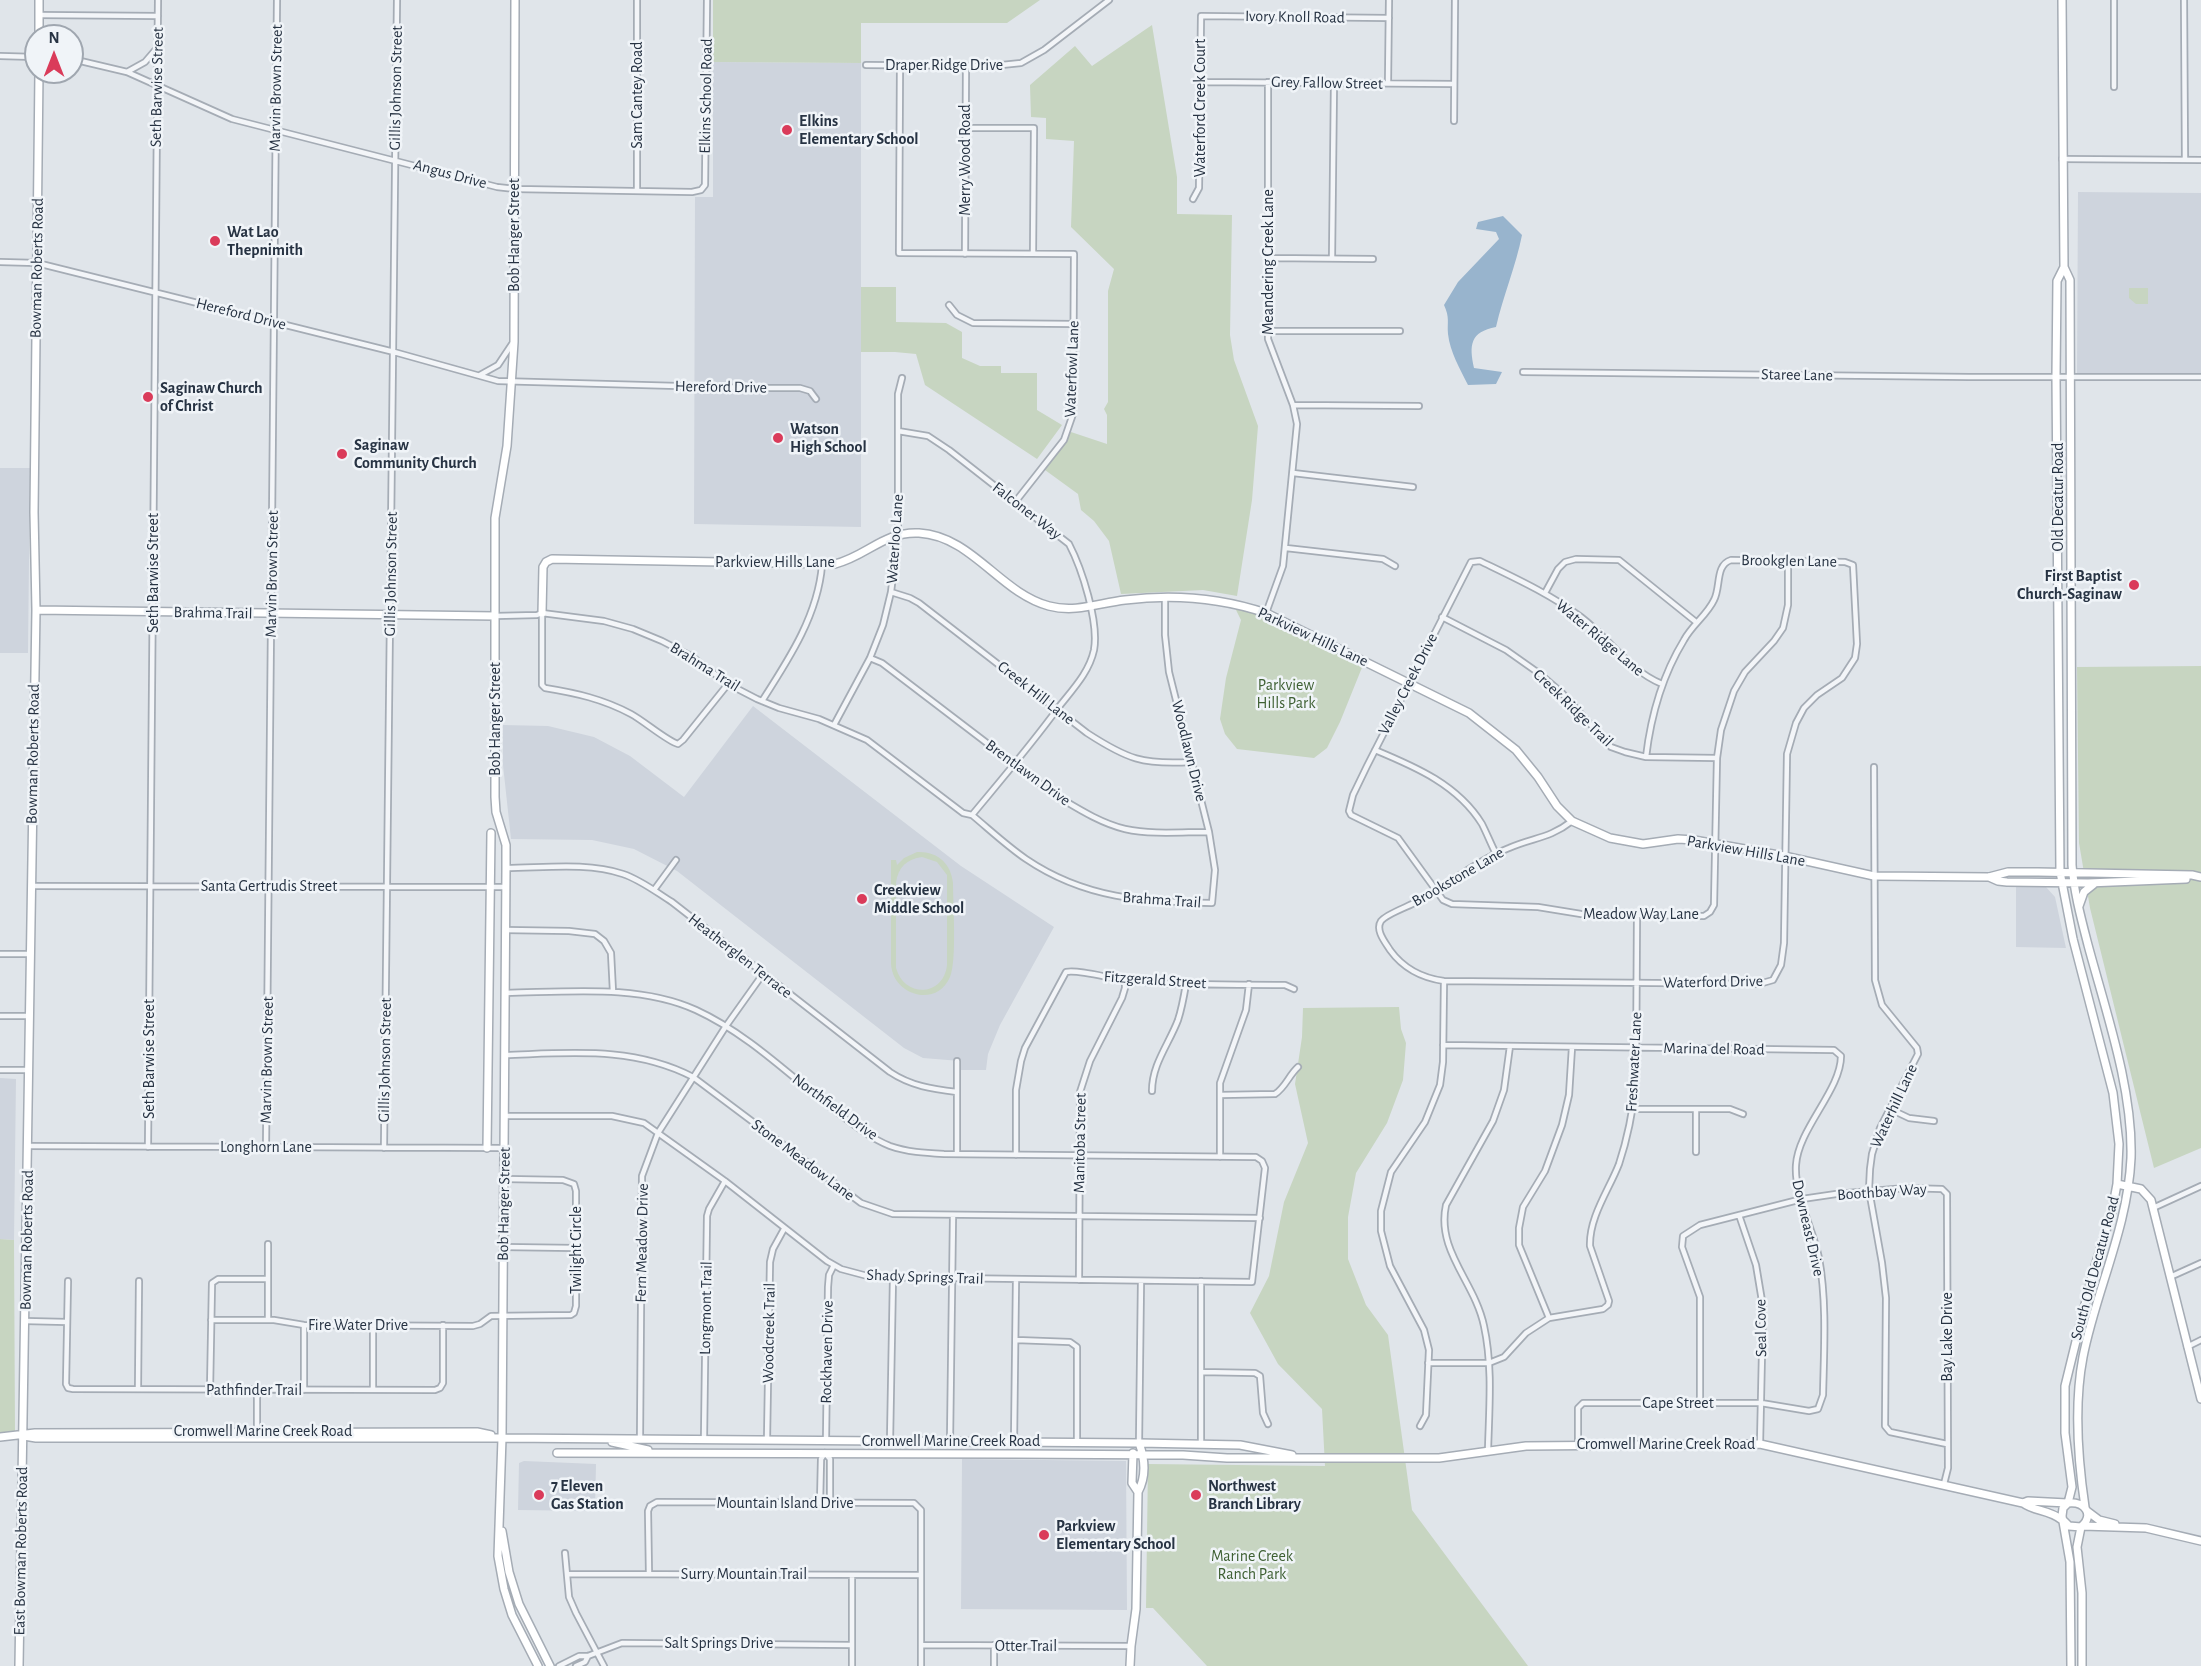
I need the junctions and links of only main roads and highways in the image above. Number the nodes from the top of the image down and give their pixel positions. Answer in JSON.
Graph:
{"nodes":[{"id":1,"x":39,"y":0,"type":"edge"},
{"id":2,"x":515,"y":0,"type":"edge"},
{"id":3,"x":2062,"y":0,"type":"edge"},
{"id":4,"x":39,"y":24,"type":"edge"},
{"id":5,"x":39,"y":84,"type":"edge"},
{"id":6,"x":2064,"y":267,"type":"junction"},
{"id":7,"x":2057,"y":462,"type":"junction"},
{"id":8,"x":2070,"y":462,"type":"junction"},
{"id":9,"x":36,"y":610,"type":"junction"},
{"id":10,"x":542,"y":613,"type":"road end"},
{"id":11,"x":495,"y":616,"type":"junction"},
{"id":12,"x":491,"y":833,"type":"dead end"},
{"id":13,"x":2060,"y":872,"type":"junction"},
{"id":14,"x":2072,"y":872,"type":"junction"},
{"id":15,"x":1989,"y":877,"type":"junction"},
{"id":16,"x":2199,"y":877,"type":"edge"},
{"id":17,"x":2061,"y":881,"type":"junction"},
{"id":18,"x":2073,"y":881,"type":"junction"},
{"id":19,"x":2100,"y":882,"type":"junction"},
{"id":20,"x":2078,"y":909,"type":"junction"},
{"id":21,"x":2106,"y":1012,"type":"junction"},
{"id":22,"x":2093,"y":1016,"type":"junction"},
{"id":23,"x":487,"y":1148,"type":"road end"},
{"id":24,"x":2117,"y":1184,"type":"junction"},
{"id":25,"x":2127,"y":1186,"type":"junction"},
{"id":26,"x":2072,"y":1354,"type":"junction"},
{"id":27,"x":2084,"y":1357,"type":"junction"},
{"id":28,"x":2201,"y":1399,"type":"edge"},
{"id":29,"x":24,"y":1436,"type":"junction"},
{"id":30,"x":0,"y":1437,"type":"edge"},
{"id":31,"x":502,"y":1438,"type":"junction"},
{"id":32,"x":597,"y":1438,"type":"junction"},
{"id":33,"x":825,"y":1441,"type":"junction"},
{"id":34,"x":1014,"y":1442,"type":"junction"},
{"id":35,"x":1139,"y":1443,"type":"junction"},
{"id":36,"x":659,"y":1453,"type":"junction"},
{"id":37,"x":825,"y":1453,"type":"junction"},
{"id":38,"x":557,"y":1454,"type":"dead end"},
{"id":39,"x":1014,"y":1454,"type":"junction"},
{"id":40,"x":1132,"y":1455,"type":"junction"},
{"id":41,"x":1143,"y":1455,"type":"junction"},
{"id":42,"x":1308,"y":1457,"type":"junction"},
{"id":43,"x":1138,"y":1492,"type":"junction"},
{"id":44,"x":2022,"y":1503,"type":"junction"},
{"id":45,"x":2068,"y":1503,"type":"junction"},
{"id":46,"x":2086,"y":1509,"type":"junction"},
{"id":47,"x":499,"y":1518,"type":"junction"},
{"id":48,"x":2063,"y":1520,"type":"junction"},
{"id":49,"x":2118,"y":1526,"type":"junction"},
{"id":50,"x":2082,"y":1527,"type":"junction"},
{"id":51,"x":2201,"y":1541,"type":"edge"},
{"id":52,"x":19,"y":1666,"type":"edge"},
{"id":53,"x":538,"y":1666,"type":"edge"},
{"id":54,"x":550,"y":1666,"type":"edge"},
{"id":55,"x":1130,"y":1666,"type":"edge"},
{"id":56,"x":2071,"y":1666,"type":"edge"},
{"id":57,"x":2082,"y":1666,"type":"edge"}],
"edges":[{"from":1,"to":4,"type":"main road"},
{"from":2,"to":11,"type":"main road","name":"Bob Hanger Street"},
{"from":3,"to":6,"type":"main road","name":"Old Decatur Road"},
{"from":5,"to":9,"type":"main road","name":"Bowman Roberts Road"},
{"from":6,"to":7,"type":"main road","name":"Old Decatur Road"},
{"from":6,"to":8,"type":"main road","name":"Old Decatur Road"},
{"from":7,"to":8,"type":"main road"},
{"from":7,"to":13,"type":"main road","name":"Old Decatur Road"},
{"from":8,"to":14,"type":"main road","name":"Old Decatur Road"},
{"from":9,"to":11,"type":"main road","name":"Brahma Trail"},
{"from":9,"to":29,"type":"main road","name":"Bowman Roberts Road"},
{"from":10,"to":15,"type":"main road","name":"Parkview Hills Lane"},
{"from":11,"to":31,"type":"main road","name":"Bob Hanger Street"},
{"from":12,"to":23,"type":"main road","name":"Bob Hanger Street"},
{"from":13,"to":14,"type":"main road","name":"Parkview Hills Lane"},
{"from":13,"to":15,"type":"main road","name":"Parkview Hills Lane"},
{"from":13,"to":17,"type":"main road","name":"South Old Decatur Road"},
{"from":14,"to":16,"type":"main road","name":"Parkview Hills Lane"},
{"from":14,"to":18,"type":"main road","name":"South Old Decatur Road"},
{"from":15,"to":17,"type":"main road","name":"Parkview Hills Lane"},
{"from":16,"to":19,"type":"main road","name":"Parkview Hills Lane"},
{"from":17,"to":18,"type":"main road","name":"Parkview Hills Lane"},
{"from":17,"to":22,"type":"main road","name":"South Old Decatur Road"},
{"from":18,"to":19,"type":"main road","name":"Parkview Hills Lane"},
{"from":18,"to":20,"type":"main road","name":"South Old Decatur Road"},
{"from":19,"to":20,"type":"main road"},
{"from":20,"to":21,"type":"main road","name":"South Old Decatur Road"},
{"from":21,"to":22,"type":"main road"},
{"from":21,"to":25,"type":"main road","name":"South Old Decatur Road"},
{"from":22,"to":24,"type":"main road","name":"South Old Decatur Road"},
{"from":24,"to":25,"type":"main road"},
{"from":24,"to":26,"type":"main road","name":"South Old Decatur Road"},
{"from":25,"to":27,"type":"main road","name":"South Old Decatur Road"},
{"from":25,"to":28,"type":"main road","name":"South Old Decatur Road"},
{"from":26,"to":27,"type":"main road"},
{"from":26,"to":45,"type":"main road","name":"South Old Decatur Road"},
{"from":27,"to":46,"type":"main road","name":"South Old Decatur Road"},
{"from":29,"to":30,"type":"main road","name":"Cromwell Marine Creek Road"},
{"from":29,"to":31,"type":"main road","name":"Cromwell Marine Creek Road"},
{"from":29,"to":31,"type":"main road","name":"Cromwell Marine Creek Road"},
{"from":29,"to":52,"type":"main road","name":"East Bowman Roberts Road"},
{"from":31,"to":32,"type":"main road","name":"Cromwell Marine Creek Road"},
{"from":31,"to":47,"type":"main road","name":"Bob Hanger Street"},
{"from":32,"to":33,"type":"main road","name":"Cromwell Marine Creek Road"},
{"from":32,"to":36,"type":"main road","name":"Cromwell Marine Creek Road"},
{"from":33,"to":34,"type":"main road","name":"Cromwell Marine Creek Road"},
{"from":33,"to":37,"type":"main road"},
{"from":34,"to":35,"type":"main road","name":"Cromwell Marine Creek Road"},
{"from":34,"to":39,"type":"main road"},
{"from":35,"to":40,"type":"main road"},
{"from":35,"to":41,"type":"main road"},
{"from":35,"to":42,"type":"main road","name":"Cromwell Marine Creek Road"},
{"from":36,"to":37,"type":"main road","name":"Cromwell Marine Creek Road"},
{"from":36,"to":38,"type":"main road","name":"Cromwell Marine Creek Road"},
{"from":37,"to":39,"type":"main road","name":"Cromwell Marine Creek Road"},
{"from":39,"to":40,"type":"main road","name":"Cromwell Marine Creek Road"},
{"from":40,"to":41,"type":"main road","name":"Cromwell Marine Creek Road"},
{"from":40,"to":43,"type":"main road"},
{"from":41,"to":42,"type":"main road","name":"Cromwell Marine Creek Road"},
{"from":41,"to":43,"type":"main road"},
{"from":42,"to":44,"type":"main road","name":"Cromwell Marine Creek Road"},
{"from":43,"to":55,"type":"main road"},
{"from":44,"to":45,"type":"main road","name":"Cromwell Marine Creek Road"},
{"from":44,"to":48,"type":"main road","name":"Cromwell Marine Creek Road"},
{"from":45,"to":46,"type":"main road"},
{"from":45,"to":48,"type":"main road"},
{"from":46,"to":49,"type":"main road"},
{"from":46,"to":50,"type":"main road"},
{"from":47,"to":53,"type":"main road"},
{"from":47,"to":54,"type":"main road"},
{"from":48,"to":50,"type":"main road"},
{"from":48,"to":56,"type":"main road"},
{"from":49,"to":50,"type":"main road"},
{"from":49,"to":51,"type":"main road"},
{"from":50,"to":57,"type":"main road"}]}
